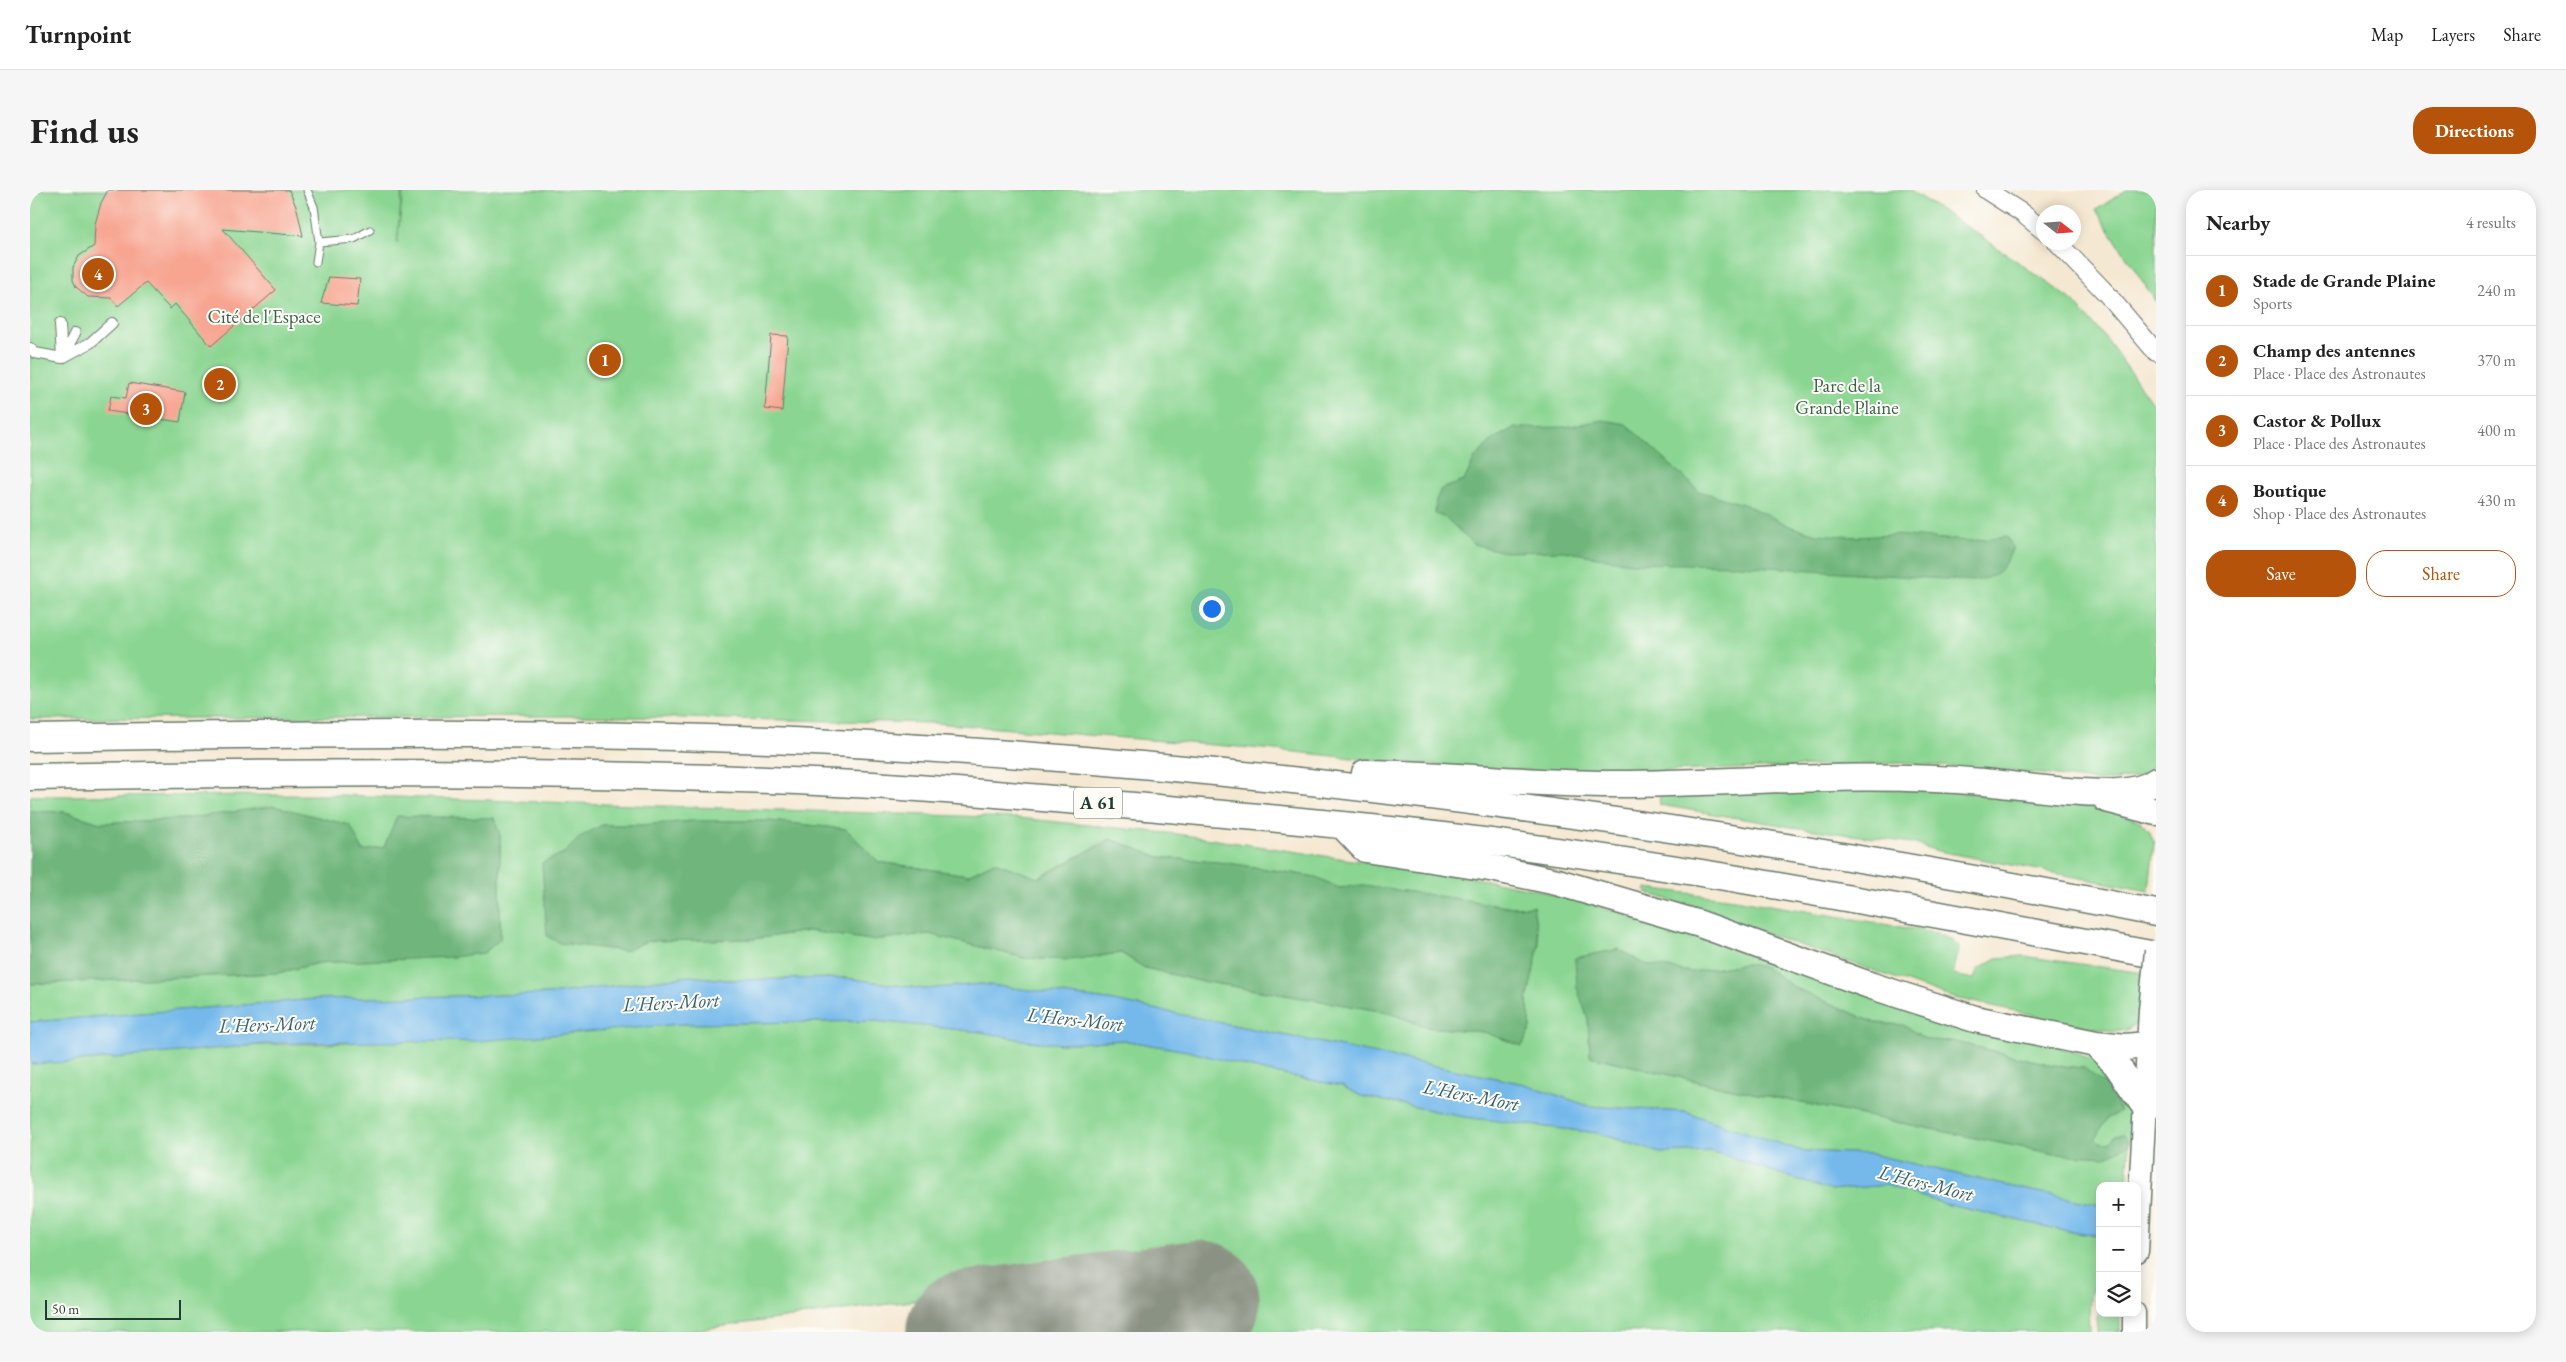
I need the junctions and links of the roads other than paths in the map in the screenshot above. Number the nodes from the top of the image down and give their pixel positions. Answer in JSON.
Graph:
{"nodes":[{"id":1,"x":307,"y":190,"type":"edge"},
{"id":2,"x":1986,"y":190,"type":"edge"},
{"id":3,"x":2036,"y":225,"type":"edge"},
{"id":4,"x":370,"y":230,"type":"dead end"},
{"id":5,"x":319,"y":242,"type":"junction"},
{"id":6,"x":2065,"y":250,"type":"edge"},
{"id":7,"x":316,"y":262,"type":"dead end"},
{"id":8,"x":112,"y":323,"type":"dead end"},
{"id":9,"x":60,"y":324,"type":"dead end"},
{"id":10,"x":75,"y":333,"type":"dead end"},
{"id":11,"x":30,"y":348,"type":"edge"},
{"id":12,"x":2156,"y":352,"type":"edge"},
{"id":13,"x":62,"y":358,"type":"junction"},
{"id":14,"x":30,"y":738,"type":"edge"},
{"id":15,"x":1217,"y":771,"type":"junction"},
{"id":16,"x":30,"y":777,"type":"edge"},
{"id":17,"x":2156,"y":781,"type":"edge"},
{"id":18,"x":2077,"y":792,"type":"junction"},
{"id":19,"x":2156,"y":812,"type":"edge"},
{"id":20,"x":1343,"y":826,"type":"junction"},
{"id":21,"x":2156,"y":913,"type":"edge"},
{"id":22,"x":2156,"y":951,"type":"edge"},
{"id":23,"x":2156,"y":955,"type":"edge"},
{"id":24,"x":2096,"y":1044,"type":"junction"},
{"id":25,"x":2153,"y":1045,"type":"edge"},
{"id":26,"x":2146,"y":1108,"type":"junction"},
{"id":27,"x":2138,"y":1227,"type":"edge"},
{"id":28,"x":2134,"y":1317,"type":"edge"},
{"id":29,"x":2134,"y":1332,"type":"edge"}],
"edges":[{"from":1,"to":5,"type":"lane"},
{"from":2,"to":3,"type":"street"},
{"from":4,"to":5,"type":"lane"},
{"from":5,"to":7,"type":"lane"},
{"from":6,"to":12,"type":"street"},
{"from":8,"to":13,"type":"street"},
{"from":9,"to":13,"type":"street"},
{"from":10,"to":13,"type":"street"},
{"from":11,"to":13,"type":"street"},
{"from":14,"to":15,"type":"highway","number":"A 61"},
{"from":15,"to":18,"type":"highway"},
{"from":15,"to":21,"type":"highway","number":"A 61"},
{"from":16,"to":20,"type":"highway","number":"A 61"},
{"from":17,"to":18,"type":"highway"},
{"from":18,"to":19,"type":"highway"},
{"from":20,"to":23,"type":"highway","number":"A 61"},
{"from":20,"to":24,"type":"highway"},
{"from":22,"to":25,"type":"main road","bridge":true},
{"from":24,"to":25,"type":"highway"},
{"from":24,"to":26,"type":"highway"},
{"from":25,"to":26,"type":"main road"},
{"from":26,"to":27,"type":"main road"},
{"from":28,"to":29,"type":"main road"}]}
